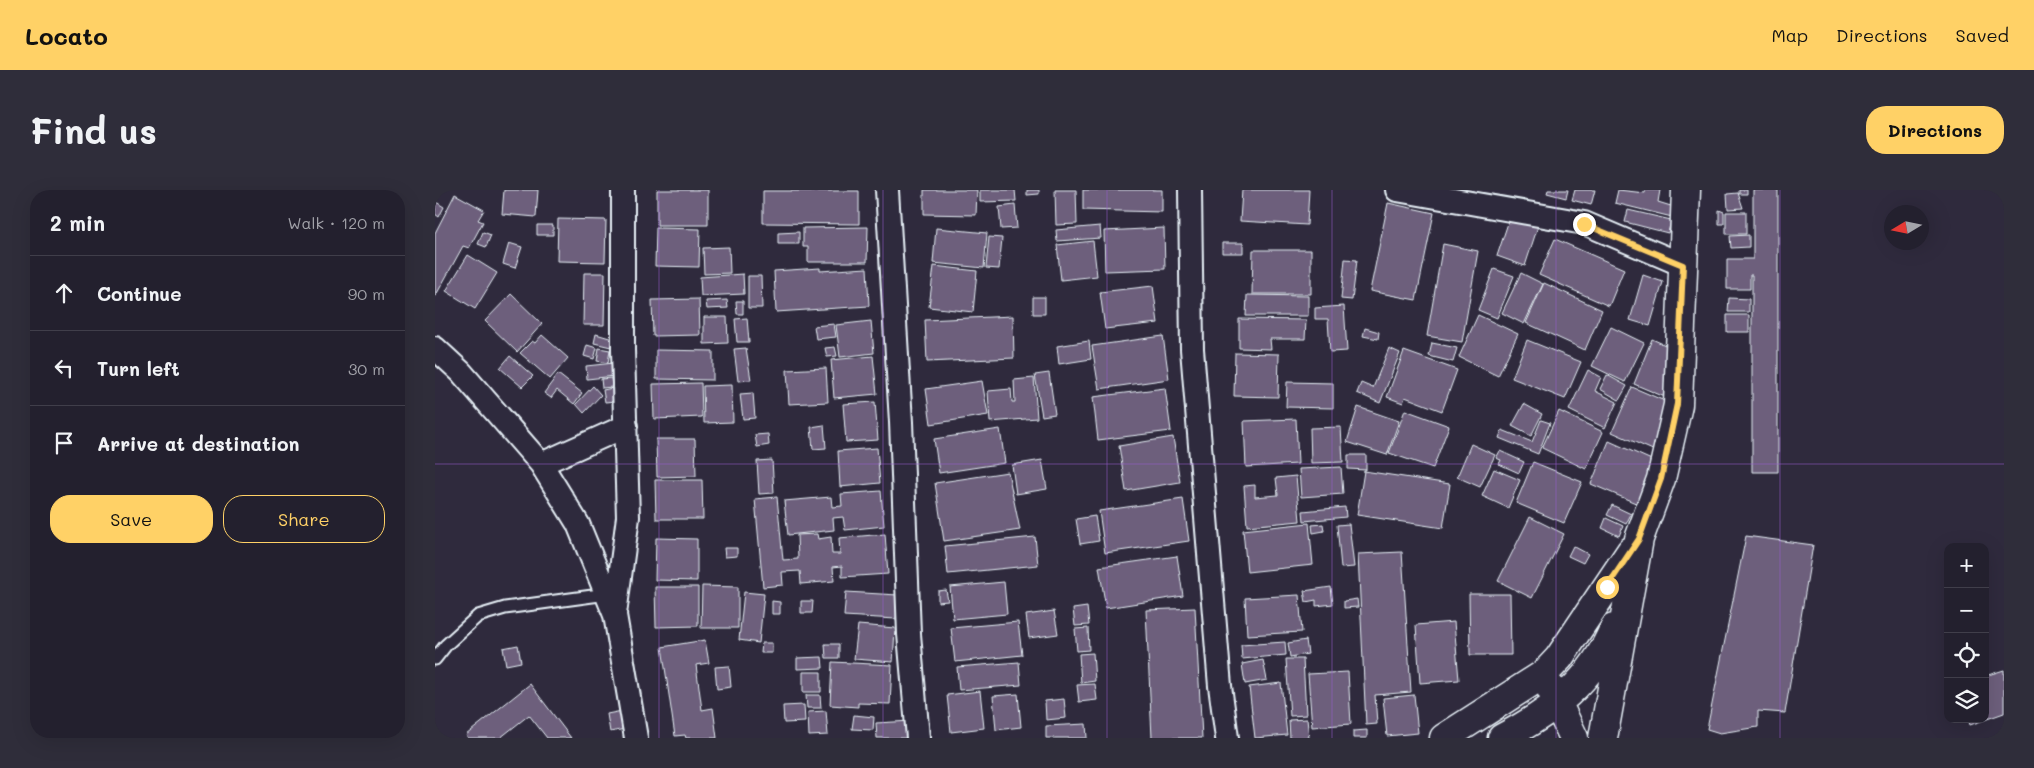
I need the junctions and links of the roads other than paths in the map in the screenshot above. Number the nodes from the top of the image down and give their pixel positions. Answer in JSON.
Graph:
{"nodes":[{"id":1,"x":623,"y":190,"type":"edge"},
{"id":2,"x":887,"y":190,"type":"edge"},
{"id":3,"x":1190,"y":190,"type":"edge"},
{"id":4,"x":1397,"y":190,"type":"edge"},
{"id":5,"x":1686,"y":190,"type":"edge"},
{"id":6,"x":1683,"y":265,"type":"junction"},
{"id":7,"x":435,"y":348,"type":"edge"},
{"id":8,"x":626,"y":426,"type":"junction"},
{"id":9,"x":541,"y":464,"type":"junction"},
{"id":10,"x":1639,"y":539,"type":"junction"},
{"id":11,"x":607,"y":594,"type":"junction"},
{"id":12,"x":1628,"y":594,"type":"junction"},
{"id":13,"x":615,"y":615,"type":"junction"},
{"id":14,"x":435,"y":659,"type":"edge"},
{"id":15,"x":1551,"y":666,"type":"junction"},
{"id":16,"x":1568,"y":695,"type":"junction"},
{"id":17,"x":636,"y":738,"type":"edge"},
{"id":18,"x":918,"y":738,"type":"edge"},
{"id":19,"x":1227,"y":738,"type":"edge"},
{"id":20,"x":1444,"y":738,"type":"edge"},
{"id":21,"x":1502,"y":738,"type":"edge"},
{"id":22,"x":1575,"y":738,"type":"edge"},
{"id":23,"x":1602,"y":738,"type":"edge"}],
"edges":[{"from":1,"to":8,"type":"street"},
{"from":2,"to":18,"type":"street"},
{"from":3,"to":19,"type":"street"},
{"from":4,"to":6,"type":"street"},
{"from":5,"to":6,"type":"street"},
{"from":6,"to":10,"type":"street"},
{"from":7,"to":9,"type":"street"},
{"from":8,"to":9,"type":"street"},
{"from":8,"to":13,"type":"street"},
{"from":9,"to":11,"type":"street"},
{"from":10,"to":12,"type":"street"},
{"from":10,"to":15,"type":"street"},
{"from":11,"to":13,"type":"street"},
{"from":11,"to":14,"type":"lane"},
{"from":12,"to":16,"type":"street"},
{"from":12,"to":23,"type":"street"},
{"from":13,"to":17,"type":"street"},
{"from":15,"to":16,"type":"street"},
{"from":15,"to":20,"type":"street"},
{"from":16,"to":21,"type":"street"},
{"from":16,"to":22,"type":"street"},
{"from":16,"to":23,"type":"street"}]}
